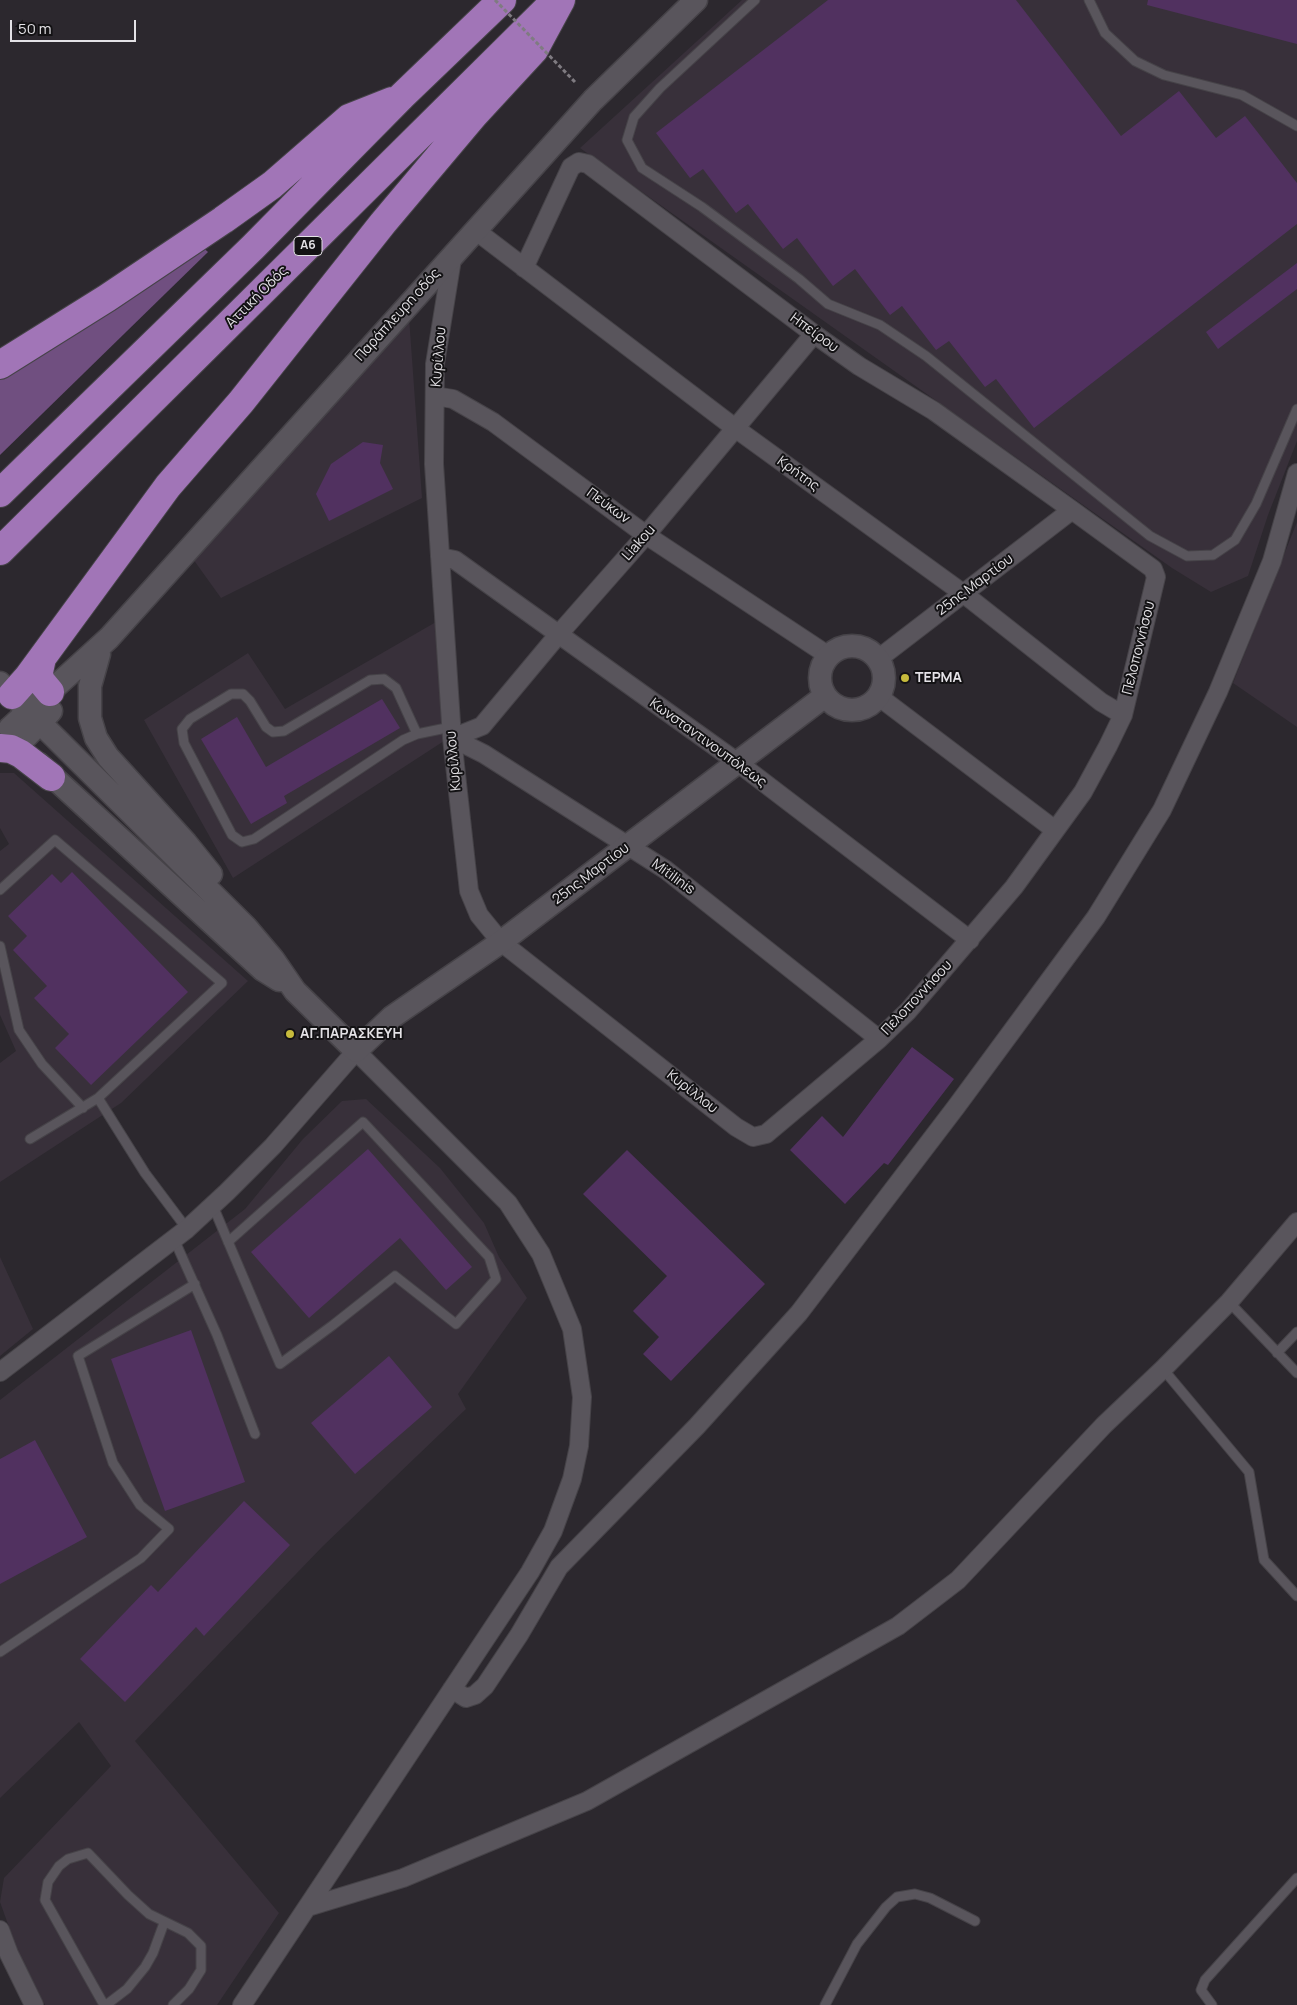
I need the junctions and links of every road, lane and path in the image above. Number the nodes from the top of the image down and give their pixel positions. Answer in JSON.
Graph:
{"nodes":[{"id":1,"x":495,"y":0,"type":"edge"},
{"id":2,"x":502,"y":0,"type":"edge"},
{"id":3,"x":556,"y":0,"type":"edge"},
{"id":4,"x":561,"y":0,"type":"edge"},
{"id":5,"x":696,"y":0,"type":"edge"},
{"id":6,"x":755,"y":0,"type":"edge"},
{"id":7,"x":1089,"y":0,"type":"edge"},
{"id":8,"x":576,"y":83,"type":"dead end"},
{"id":9,"x":402,"y":96,"type":"junction"},
{"id":10,"x":1297,"y":126,"type":"edge"},
{"id":11,"x":475,"y":230,"type":"junction"},
{"id":12,"x":454,"y":253,"type":"junction"},
{"id":13,"x":524,"y":268,"type":"junction"},
{"id":14,"x":814,"y":334,"type":"junction"},
{"id":15,"x":0,"y":365,"type":"edge"},
{"id":16,"x":435,"y":396,"type":"junction"},
{"id":17,"x":1297,"y":409,"type":"edge"},
{"id":18,"x":735,"y":428,"type":"junction"},
{"id":19,"x":1297,"y":473,"type":"edge"},
{"id":20,"x":0,"y":494,"type":"edge"},
{"id":21,"x":1072,"y":510,"type":"junction"},
{"id":22,"x":646,"y":535,"type":"junction"},
{"id":23,"x":0,"y":551,"type":"edge"},
{"id":24,"x":440,"y":557,"type":"junction"},
{"id":25,"x":1152,"y":568,"type":"joint"},
{"id":26,"x":964,"y":594,"type":"junction"},
{"id":27,"x":558,"y":635,"type":"junction"},
{"id":28,"x":104,"y":646,"type":"junction"},
{"id":29,"x":829,"y":656,"type":"junction"},
{"id":30,"x":42,"y":658,"type":"junction"},
{"id":31,"x":878,"y":659,"type":"junction"},
{"id":32,"x":50,"y":692,"type":"junction"},
{"id":33,"x":825,"y":696,"type":"junction"},
{"id":34,"x":878,"y":696,"type":"junction"},
{"id":35,"x":1123,"y":714,"type":"junction"},
{"id":36,"x":13,"y":717,"type":"edge"},
{"id":37,"x":452,"y":733,"type":"junction"},
{"id":38,"x":417,"y":734,"type":"junction"},
{"id":39,"x":737,"y":762,"type":"junction"},
{"id":40,"x":51,"y":777,"type":"joint"},
{"id":41,"x":1055,"y":830,"type":"junction"},
{"id":42,"x":628,"y":846,"type":"junction"},
{"id":43,"x":0,"y":890,"type":"edge"},
{"id":44,"x":246,"y":927,"type":"junction"},
{"id":45,"x":970,"y":940,"type":"junction"},
{"id":46,"x":501,"y":942,"type":"junction"},
{"id":47,"x":0,"y":946,"type":"edge"},
{"id":48,"x":295,"y":991,"type":"junction"},
{"id":49,"x":879,"y":1039,"type":"junction"},
{"id":50,"x":356,"y":1051,"type":"junction"},
{"id":51,"x":98,"y":1098,"type":"junction"},
{"id":52,"x":83,"y":1108,"type":"junction"},
{"id":53,"x":753,"y":1136,"type":"joint"},
{"id":54,"x":30,"y":1140,"type":"dead end"},
{"id":55,"x":213,"y":1206,"type":"junction"},
{"id":56,"x":1297,"y":1222,"type":"edge"},
{"id":57,"x":180,"y":1234,"type":"junction"},
{"id":58,"x":228,"y":1242,"type":"junction"},
{"id":59,"x":195,"y":1284,"type":"junction"},
{"id":60,"x":1230,"y":1302,"type":"junction"},
{"id":61,"x":1297,"y":1332,"type":"edge"},
{"id":62,"x":1277,"y":1353,"type":"junction"},
{"id":63,"x":1163,"y":1369,"type":"junction"},
{"id":64,"x":0,"y":1372,"type":"edge"},
{"id":65,"x":1297,"y":1373,"type":"edge"},
{"id":66,"x":255,"y":1434,"type":"dead end"},
{"id":67,"x":1297,"y":1596,"type":"edge"},
{"id":68,"x":0,"y":1652,"type":"edge"},
{"id":69,"x":452,"y":1689,"type":"junction"},
{"id":70,"x":1297,"y":1878,"type":"edge"},
{"id":71,"x":308,"y":1907,"type":"junction"},
{"id":72,"x":975,"y":1921,"type":"dead end"},
{"id":73,"x":164,"y":1923,"type":"junction"},
{"id":74,"x":0,"y":1930,"type":"edge"},
{"id":75,"x":34,"y":2005,"type":"edge"},
{"id":76,"x":105,"y":2005,"type":"edge"},
{"id":77,"x":173,"y":2005,"type":"edge"},
{"id":78,"x":242,"y":2005,"type":"edge"},
{"id":79,"x":826,"y":2005,"type":"edge"},
{"id":80,"x":1212,"y":2005,"type":"edge"}],
"edges":[{"from":1,"to":8,"type":"path","bridge":true},
{"from":2,"to":9,"type":"highway"},
{"from":3,"to":23,"type":"highway","name":"Αττική Οδός","number":"Α6"},
{"from":4,"to":30,"type":"highway"},
{"from":5,"to":11,"type":"street","name":"Παράπλευρη οδός"},
{"from":6,"to":17,"type":"lane"},
{"from":7,"to":10,"type":"lane"},
{"from":9,"to":15,"type":"highway"},
{"from":9,"to":20,"type":"highway"},
{"from":11,"to":12,"type":"street","name":"Παράπλευρη οδός"},
{"from":11,"to":13,"type":"street","name":"Κρήτης"},
{"from":12,"to":16,"type":"street","name":"Κυρίλλου"},
{"from":12,"to":28,"type":"street","name":"Παράπλευρη οδός"},
{"from":13,"to":14,"type":"street","name":"Ηπείρου"},
{"from":13,"to":18,"type":"street","name":"Κρήτης"},
{"from":14,"to":18,"type":"street","name":"Liakou"},
{"from":14,"to":21,"type":"street","name":"Ηπείρου"},
{"from":16,"to":22,"type":"street","name":"Πεύκων"},
{"from":16,"to":24,"type":"street","name":"Κυρίλλου"},
{"from":18,"to":22,"type":"street","name":"Liakou"},
{"from":18,"to":26,"type":"street","name":"Κρήτης"},
{"from":19,"to":69,"type":"street"},
{"from":21,"to":25,"type":"street","name":"Ηπείρου"},
{"from":21,"to":26,"type":"street","name":"25ης Μαρτίου"},
{"from":22,"to":27,"type":"street","name":"Liakou"},
{"from":22,"to":29,"type":"street","name":"Πεύκων"},
{"from":24,"to":27,"type":"street","name":"Κωνσταντινουπόλεως"},
{"from":24,"to":37,"type":"street","name":"Κυρίλλου"},
{"from":25,"to":35,"type":"street","name":"Πελοποννήσου"},
{"from":26,"to":31,"type":"street","name":"25ης Μαρτίου"},
{"from":26,"to":35,"type":"street","name":"Κρήτης"},
{"from":27,"to":37,"type":"street","name":"Liakou"},
{"from":27,"to":39,"type":"street","name":"Κωνσταντινουπόλεως"},
{"from":28,"to":32,"type":"street","name":"Παράπλευρη οδός"},
{"from":28,"to":36,"type":"street","name":"Παράπλευρη οδός"},
{"from":28,"to":44,"type":"street"},
{"from":29,"to":31,"type":"street"},
{"from":29,"to":33,"type":"street"},
{"from":30,"to":32,"type":"highway"},
{"from":30,"to":36,"type":"highway"},
{"from":31,"to":34,"type":"street"},
{"from":32,"to":36,"type":"street","name":"Παράπλευρη οδός"},
{"from":33,"to":34,"type":"street"},
{"from":33,"to":39,"type":"street","name":"25ης Μαρτίου"},
{"from":34,"to":41,"type":"street"},
{"from":35,"to":41,"type":"street","name":"Πελοποννήσου"},
{"from":36,"to":40,"type":"highway"},
{"from":36,"to":44,"type":"street"},
{"from":37,"to":38,"type":"lane"},
{"from":37,"to":42,"type":"street","name":"Mitilinis"},
{"from":37,"to":46,"type":"street","name":"Κυρίλλου"},
{"from":38,"to":38,"type":"lane"},
{"from":39,"to":42,"type":"street","name":"25ης Μαρτίου"},
{"from":39,"to":45,"type":"street","name":"Κωνσταντινουπόλεως"},
{"from":40,"to":48,"type":"street"},
{"from":41,"to":45,"type":"street","name":"Πελοποννήσου"},
{"from":42,"to":46,"type":"street","name":"25ης Μαρτίου"},
{"from":42,"to":49,"type":"street","name":"Mitilinis"},
{"from":43,"to":51,"type":"lane"},
{"from":44,"to":48,"type":"street"},
{"from":45,"to":49,"type":"street","name":"Πελοποννήσου"},
{"from":46,"to":50,"type":"street","name":"25ης Μαρτίου"},
{"from":46,"to":53,"type":"street","name":"Κυρίλλου"},
{"from":47,"to":52,"type":"lane"},
{"from":48,"to":50,"type":"street"},
{"from":49,"to":53,"type":"street","name":"Πελοποννήσου"},
{"from":50,"to":55,"type":"street"},
{"from":50,"to":69,"type":"street"},
{"from":51,"to":52,"type":"lane"},
{"from":51,"to":57,"type":"lane"},
{"from":52,"to":54,"type":"lane"},
{"from":55,"to":57,"type":"street"},
{"from":55,"to":58,"type":"lane"},
{"from":56,"to":60,"type":"street"},
{"from":57,"to":59,"type":"lane"},
{"from":57,"to":64,"type":"street"},
{"from":58,"to":58,"type":"lane"},
{"from":59,"to":66,"type":"lane"},
{"from":59,"to":68,"type":"lane"},
{"from":60,"to":62,"type":"lane"},
{"from":60,"to":63,"type":"street"},
{"from":61,"to":62,"type":"lane"},
{"from":62,"to":65,"type":"lane"},
{"from":63,"to":67,"type":"lane"},
{"from":63,"to":71,"type":"street"},
{"from":69,"to":71,"type":"street"},
{"from":70,"to":80,"type":"lane"},
{"from":71,"to":78,"type":"street"},
{"from":72,"to":79,"type":"lane"},
{"from":73,"to":76,"type":"lane"},
{"from":73,"to":76,"type":"lane"},
{"from":73,"to":77,"type":"lane"},
{"from":74,"to":75,"type":"street"}]}
